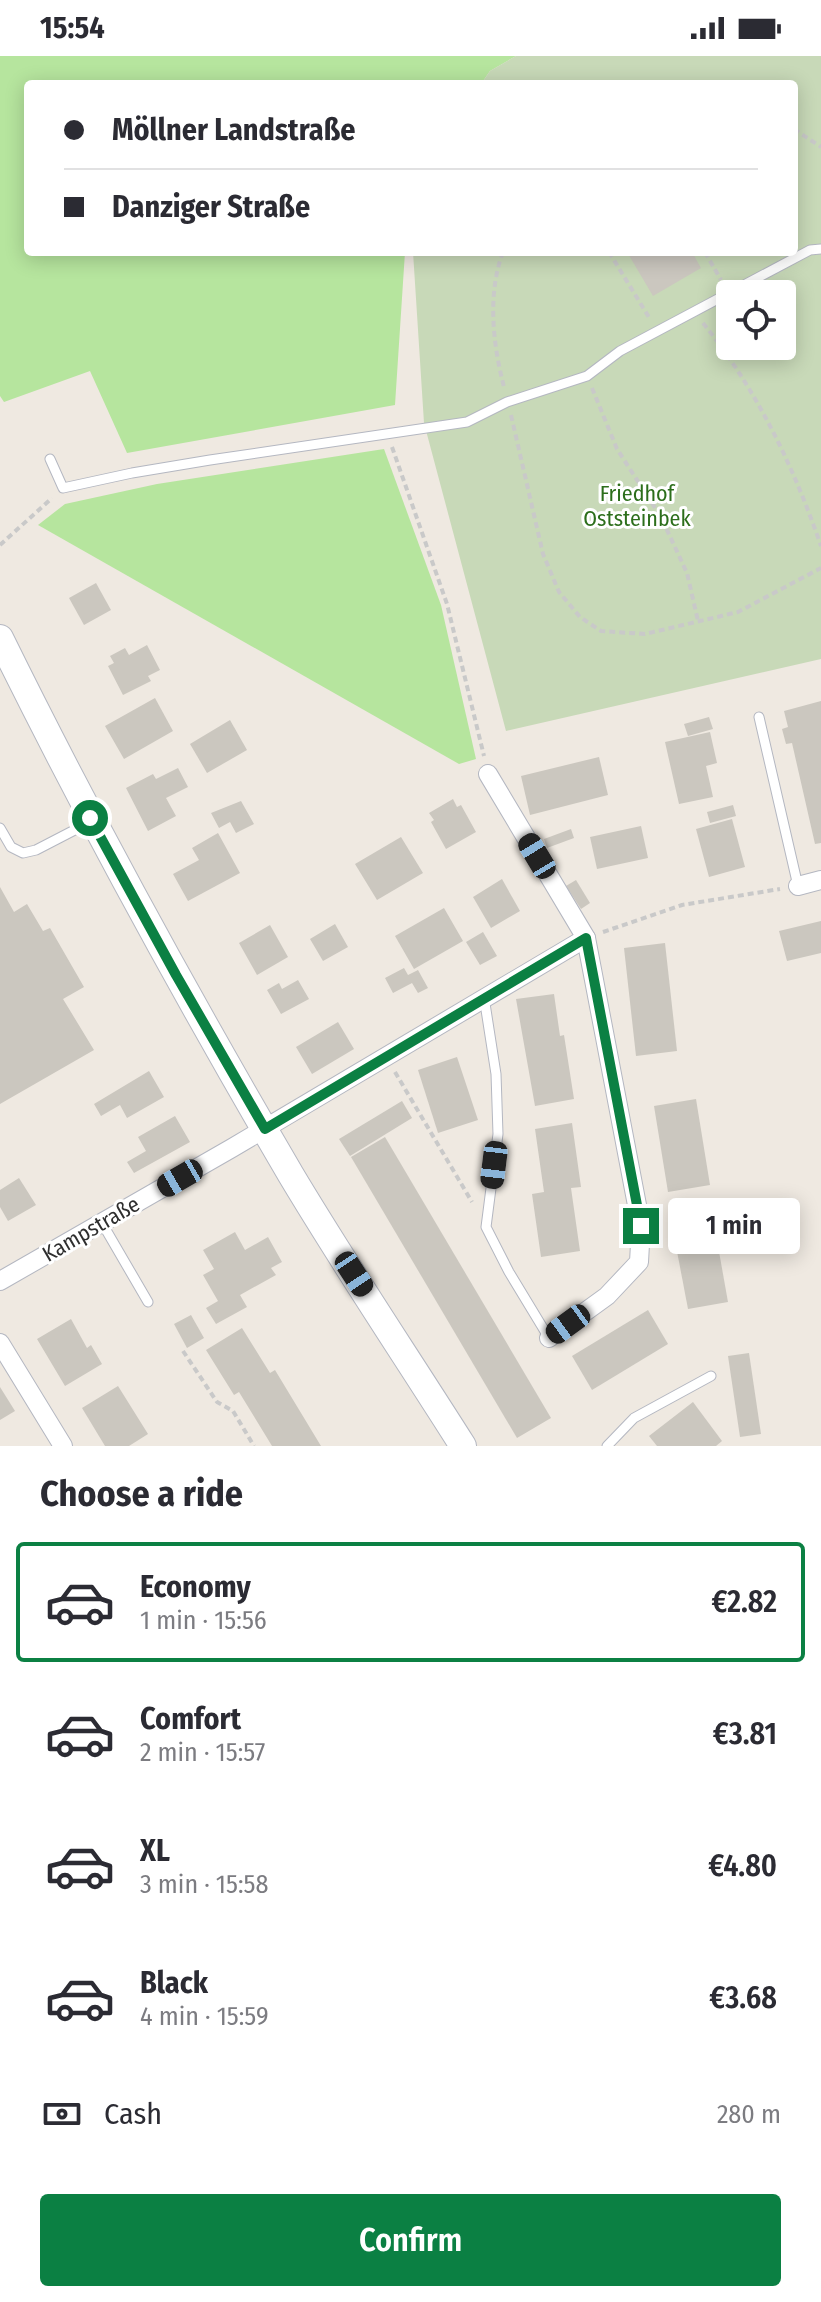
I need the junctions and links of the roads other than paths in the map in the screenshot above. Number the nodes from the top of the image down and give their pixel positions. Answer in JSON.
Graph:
{"nodes":[{"id":1,"x":821,"y":249,"type":"edge"},
{"id":2,"x":50,"y":459,"type":"dead end"},
{"id":3,"x":0,"y":638,"type":"edge"},
{"id":4,"x":759,"y":717,"type":"dead end"},
{"id":5,"x":488,"y":774,"type":"road end"},
{"id":6,"x":92,"y":821,"type":"junction"},
{"id":7,"x":0,"y":828,"type":"edge"},
{"id":8,"x":821,"y":880,"type":"edge"},
{"id":9,"x":798,"y":886,"type":"joint"},
{"id":10,"x":586,"y":938,"type":"junction"},
{"id":11,"x":484,"y":997,"type":"junction"},
{"id":12,"x":265,"y":1129,"type":"junction"},
{"id":13,"x":102,"y":1223,"type":"junction"},
{"id":14,"x":0,"y":1281,"type":"edge"},
{"id":15,"x":148,"y":1302,"type":"dead end"},
{"id":16,"x":549,"y":1338,"type":"joint"},
{"id":17,"x":0,"y":1343,"type":"edge"},
{"id":18,"x":711,"y":1376,"type":"dead end"},
{"id":19,"x":63,"y":1446,"type":"edge"},
{"id":20,"x":463,"y":1446,"type":"edge"},
{"id":21,"x":607,"y":1446,"type":"edge"}],
"edges":[{"from":1,"to":2,"type":"lane"},
{"from":3,"to":6,"type":"main road"},
{"from":4,"to":9,"type":"lane"},
{"from":5,"to":10,"type":"street"},
{"from":6,"to":7,"type":"lane"},
{"from":6,"to":12,"type":"main road"},
{"from":8,"to":9,"type":"street"},
{"from":10,"to":11,"type":"street","name":"Kampstraße"},
{"from":10,"to":16,"type":"street"},
{"from":11,"to":12,"type":"street","name":"Kampstraße"},
{"from":11,"to":16,"type":"lane"},
{"from":12,"to":13,"type":"street","name":"Kampstraße"},
{"from":12,"to":20,"type":"main road"},
{"from":13,"to":14,"type":"street","name":"Kampstraße"},
{"from":13,"to":15,"type":"lane"},
{"from":17,"to":19,"type":"street"},
{"from":18,"to":21,"type":"lane"}]}
